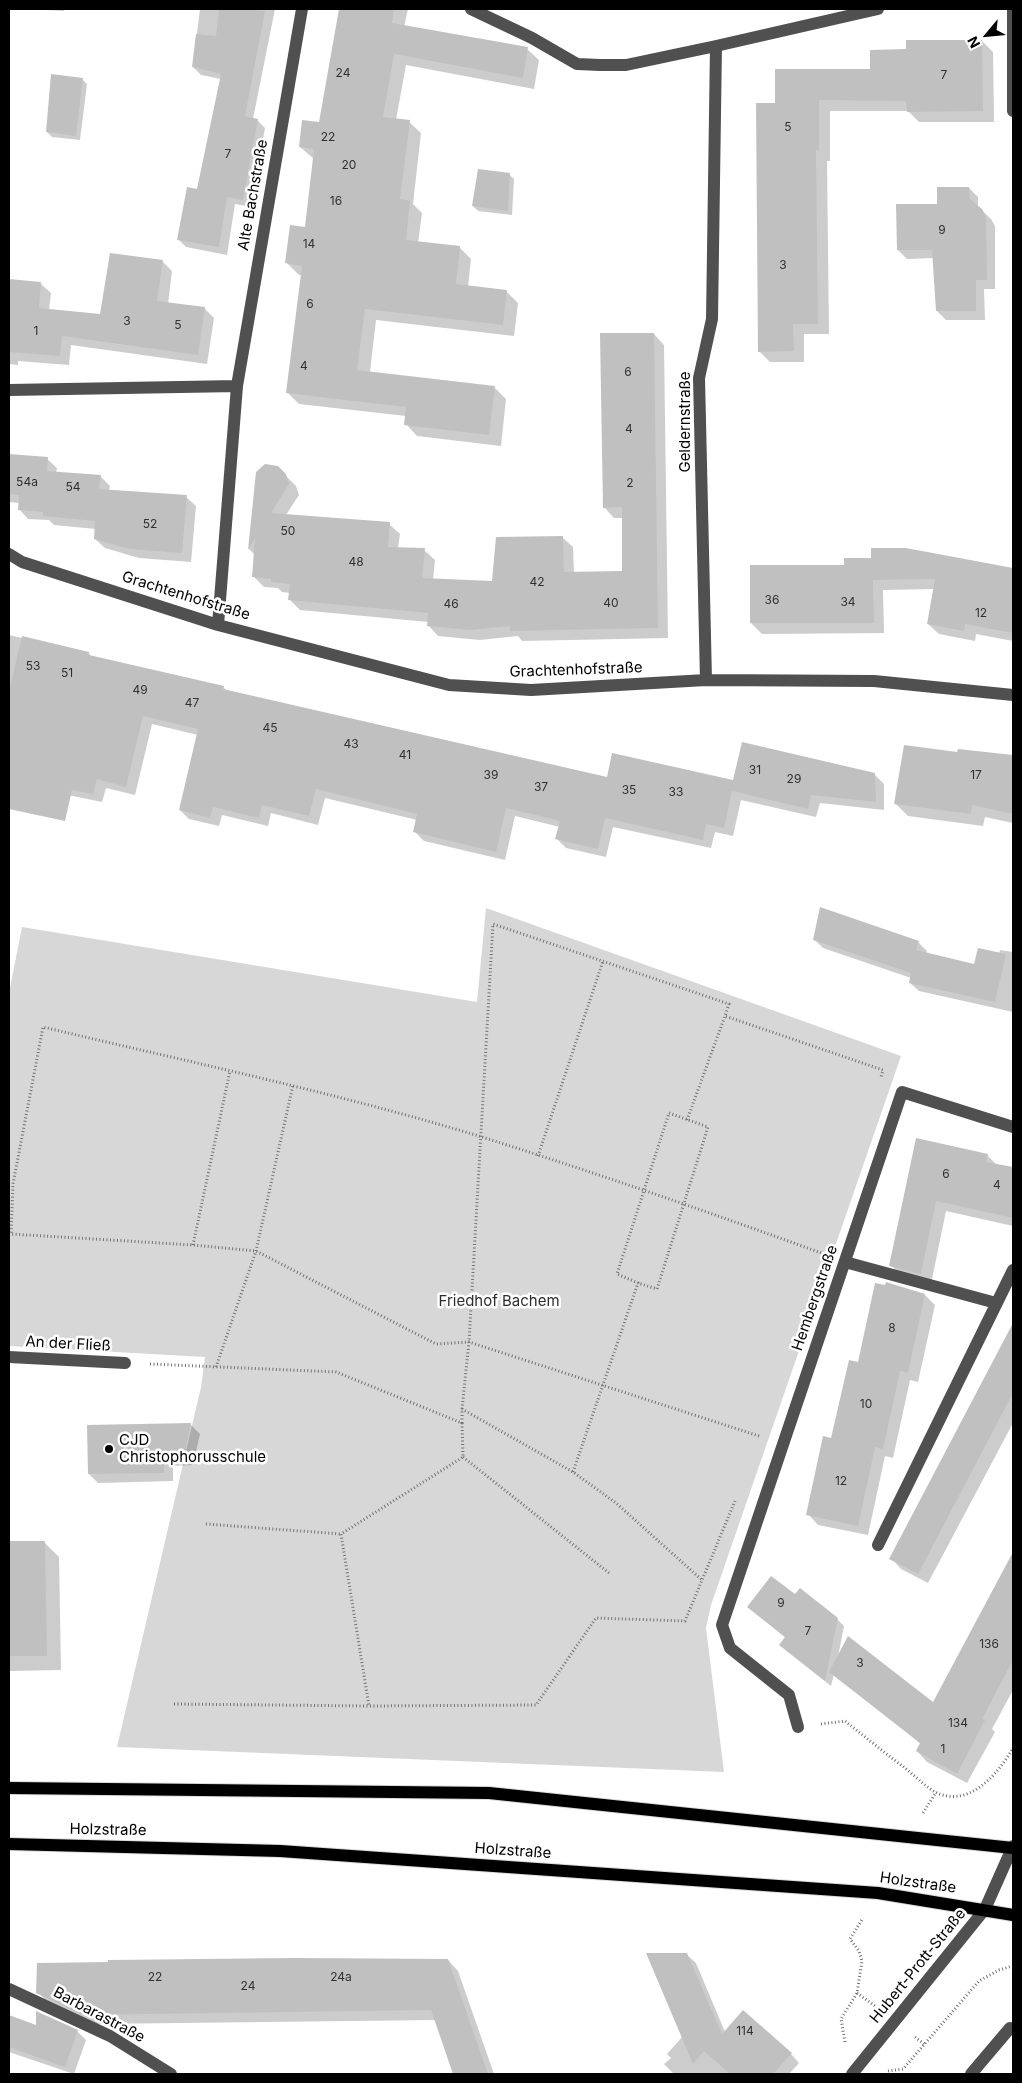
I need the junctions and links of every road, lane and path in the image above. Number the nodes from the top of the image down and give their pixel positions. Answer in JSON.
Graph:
{"nodes":[{"id":1,"x":302,"y":9,"type":"edge"},
{"id":2,"x":471,"y":9,"type":"edge"},
{"id":3,"x":878,"y":9,"type":"edge"},
{"id":4,"x":1013,"y":9,"type":"edge"},
{"id":5,"x":716,"y":46,"type":"junction"},
{"id":6,"x":1013,"y":111,"type":"edge"},
{"id":7,"x":237,"y":386,"type":"junction"},
{"id":8,"x":9,"y":390,"type":"edge"},
{"id":9,"x":9,"y":554,"type":"edge"},
{"id":10,"x":218,"y":625,"type":"junction"},
{"id":11,"x":706,"y":680,"type":"junction"},
{"id":12,"x":1013,"y":695,"type":"edge"},
{"id":13,"x":603,"y":961,"type":"junction"},
{"id":14,"x":724,"y":1016,"type":"junction"},
{"id":15,"x":230,"y":1072,"type":"junction"},
{"id":16,"x":880,"y":1079,"type":"dead end"},
{"id":17,"x":293,"y":1085,"type":"junction"},
{"id":18,"x":687,"y":1120,"type":"junction"},
{"id":19,"x":1013,"y":1127,"type":"edge"},
{"id":20,"x":481,"y":1137,"type":"junction"},
{"id":21,"x":538,"y":1156,"type":"junction"},
{"id":22,"x":644,"y":1190,"type":"junction"},
{"id":23,"x":684,"y":1203,"type":"junction"},
{"id":24,"x":825,"y":1244,"type":"dead end"},
{"id":25,"x":193,"y":1245,"type":"junction"},
{"id":26,"x":256,"y":1251,"type":"junction"},
{"id":27,"x":822,"y":1253,"type":"junction"},
{"id":28,"x":819,"y":1262,"type":"dead end"},
{"id":29,"x":845,"y":1262,"type":"junction"},
{"id":30,"x":1013,"y":1270,"type":"edge"},
{"id":31,"x":638,"y":1283,"type":"junction"},
{"id":32,"x":996,"y":1303,"type":"junction"},
{"id":33,"x":469,"y":1342,"type":"junction"},
{"id":34,"x":9,"y":1357,"type":"edge"},
{"id":35,"x":125,"y":1363,"type":"joint"},
{"id":36,"x":216,"y":1367,"type":"junction"},
{"id":37,"x":602,"y":1386,"type":"junction"},
{"id":38,"x":462,"y":1410,"type":"junction"},
{"id":39,"x":462,"y":1423,"type":"junction"},
{"id":40,"x":764,"y":1428,"type":"dead end"},
{"id":41,"x":463,"y":1457,"type":"junction"},
{"id":42,"x":573,"y":1472,"type":"junction"},
{"id":43,"x":735,"y":1500,"type":"dead end"},
{"id":44,"x":206,"y":1524,"type":"dead end"},
{"id":45,"x":341,"y":1534,"type":"junction"},
{"id":46,"x":878,"y":1545,"type":"dead end"},
{"id":47,"x":609,"y":1573,"type":"dead end"},
{"id":48,"x":702,"y":1580,"type":"junction"},
{"id":49,"x":174,"y":1704,"type":"dead end"},
{"id":50,"x":369,"y":1706,"type":"junction"},
{"id":51,"x":798,"y":1727,"type":"joint"},
{"id":52,"x":1013,"y":1748,"type":"edge"},
{"id":53,"x":9,"y":1788,"type":"edge"},
{"id":54,"x":936,"y":1792,"type":"junction"},
{"id":55,"x":910,"y":1837,"type":"junction"},
{"id":56,"x":9,"y":1844,"type":"edge"},
{"id":57,"x":1013,"y":1847,"type":"edge"},
{"id":58,"x":878,"y":1893,"type":"junction"},
{"id":59,"x":985,"y":1910,"type":"junction"},
{"id":60,"x":1013,"y":1915,"type":"edge"},
{"id":61,"x":1013,"y":1966,"type":"edge"},
{"id":62,"x":9,"y":1989,"type":"edge"},
{"id":63,"x":1013,"y":2029,"type":"edge"},
{"id":64,"x":846,"y":2047,"type":"dead end"},
{"id":65,"x":884,"y":2072,"type":"dead end"},
{"id":66,"x":171,"y":2074,"type":"edge"},
{"id":67,"x":852,"y":2074,"type":"edge"},
{"id":68,"x":971,"y":2074,"type":"edge"}],
"edges":[{"from":1,"to":7,"type":"street","name":"Alte Bachstraße"},
{"from":2,"to":5,"type":"street"},
{"from":3,"to":5,"type":"street"},
{"from":4,"to":6,"type":"street"},
{"from":5,"to":11,"type":"street","name":"Geldernstraße"},
{"from":7,"to":8,"type":"street"},
{"from":7,"to":10,"type":"street","name":"Alte Bachstraße"},
{"from":9,"to":10,"type":"street","name":"Grachtenhofstraße"},
{"from":10,"to":11,"type":"street","name":"Grachtenhofstraße"},
{"from":11,"to":12,"type":"street","name":"Grachtenhofstraße"},
{"from":13,"to":14,"type":"path"},
{"from":13,"to":20,"type":"path"},
{"from":13,"to":21,"type":"path"},
{"from":14,"to":16,"type":"path"},
{"from":14,"to":18,"type":"path"},
{"from":15,"to":17,"type":"path"},
{"from":15,"to":25,"type":"path"},
{"from":15,"to":25,"type":"path"},
{"from":17,"to":20,"type":"path"},
{"from":17,"to":26,"type":"path"},
{"from":18,"to":22,"type":"path"},
{"from":18,"to":23,"type":"path"},
{"from":19,"to":29,"type":"street","name":"Hembergstraße"},
{"from":20,"to":21,"type":"path"},
{"from":20,"to":33,"type":"path"},
{"from":21,"to":22,"type":"path"},
{"from":22,"to":23,"type":"path"},
{"from":22,"to":31,"type":"path"},
{"from":23,"to":27,"type":"path"},
{"from":23,"to":31,"type":"path"},
{"from":24,"to":27,"type":"path"},
{"from":25,"to":26,"type":"path"},
{"from":26,"to":33,"type":"path"},
{"from":26,"to":36,"type":"path"},
{"from":27,"to":28,"type":"path"},
{"from":29,"to":32,"type":"street"},
{"from":29,"to":51,"type":"street","name":"Hembergstraße"},
{"from":30,"to":32,"type":"street"},
{"from":31,"to":37,"type":"path"},
{"from":32,"to":46,"type":"street"},
{"from":33,"to":37,"type":"path"},
{"from":33,"to":38,"type":"path"},
{"from":34,"to":35,"type":"street","name":"An der Fließ"},
{"from":35,"to":36,"type":"path"},
{"from":36,"to":39,"type":"path"},
{"from":37,"to":40,"type":"path"},
{"from":37,"to":42,"type":"path"},
{"from":38,"to":39,"type":"path"},
{"from":38,"to":42,"type":"path"},
{"from":39,"to":41,"type":"path"},
{"from":41,"to":45,"type":"path"},
{"from":41,"to":47,"type":"path"},
{"from":42,"to":48,"type":"path"},
{"from":43,"to":48,"type":"path"},
{"from":44,"to":45,"type":"path"},
{"from":45,"to":50,"type":"path"},
{"from":48,"to":50,"type":"path"},
{"from":49,"to":50,"type":"path"},
{"from":51,"to":54,"type":"path"},
{"from":52,"to":54,"type":"path"},
{"from":53,"to":55,"type":"main road"},
{"from":54,"to":55,"type":"path"},
{"from":55,"to":57,"type":"main road"},
{"from":56,"to":58,"type":"main road","name":"Holzstraße"},
{"from":57,"to":59,"type":"street","name":"Hubert-Prott-Straße"},
{"from":58,"to":59,"type":"main road","name":"Holzstraße"},
{"from":58,"to":64,"type":"path"},
{"from":59,"to":60,"type":"main road","name":"Holzstraße"},
{"from":59,"to":67,"type":"street","name":"Hubert-Prott-Straße"},
{"from":61,"to":65,"type":"path"},
{"from":62,"to":66,"type":"street","name":"Barbarastraße"},
{"from":63,"to":68,"type":"street"}]}
